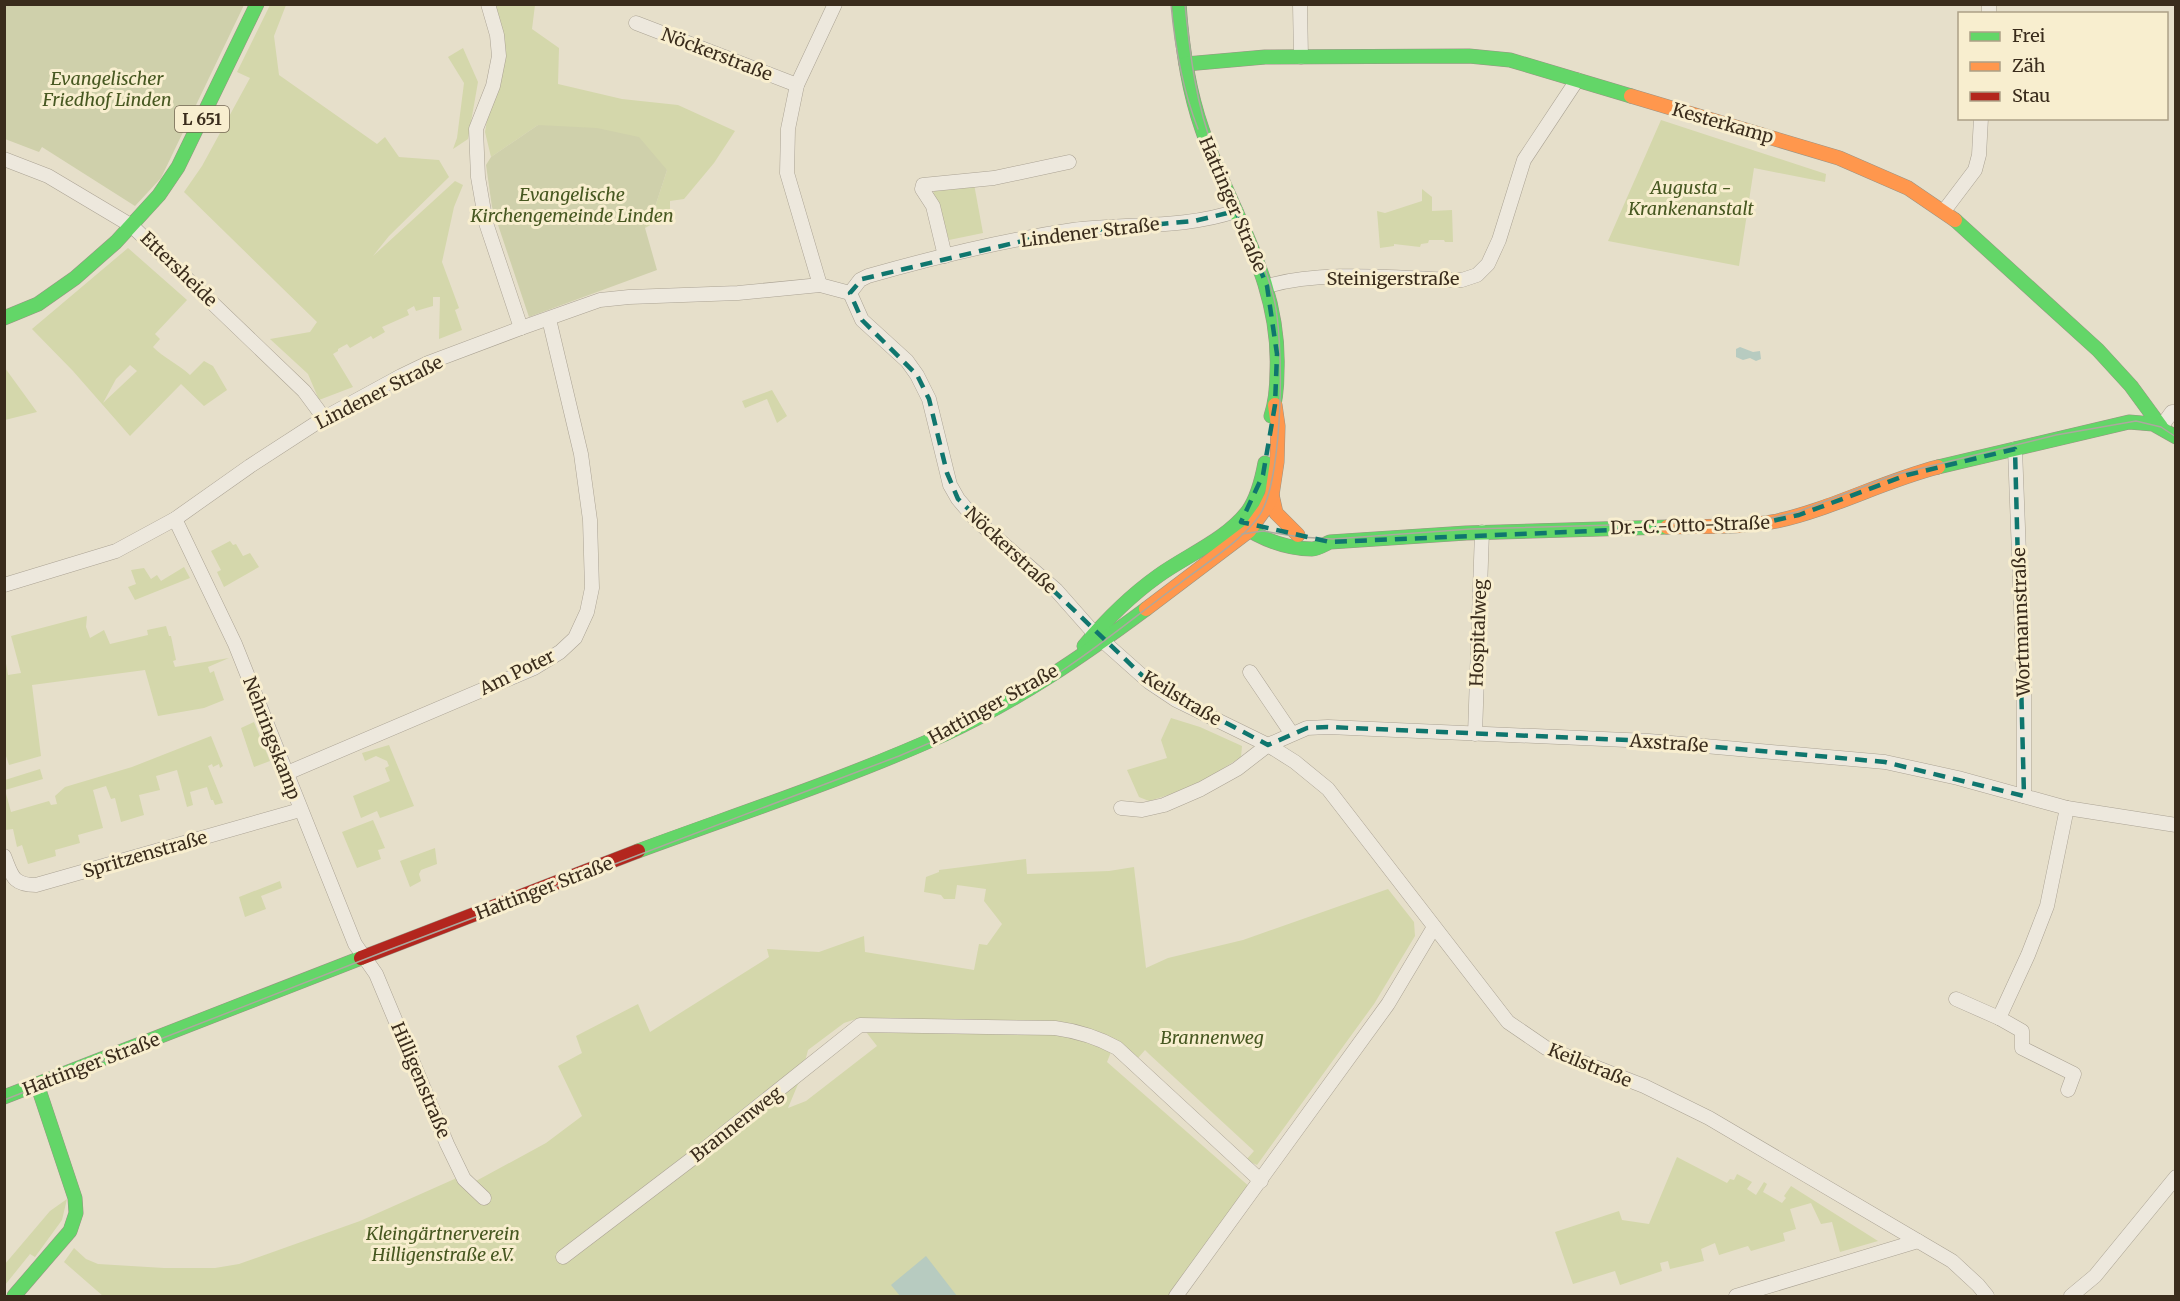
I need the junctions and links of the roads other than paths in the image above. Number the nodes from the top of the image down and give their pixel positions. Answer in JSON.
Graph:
{"nodes":[{"id":1,"x":257,"y":4,"type":"edge"},
{"id":2,"x":488,"y":4,"type":"edge"},
{"id":3,"x":836,"y":4,"type":"edge"},
{"id":4,"x":1179,"y":4,"type":"edge"},
{"id":5,"x":1300,"y":4,"type":"edge"},
{"id":6,"x":636,"y":23,"type":"dead end"},
{"id":7,"x":1301,"y":57,"type":"junction"},
{"id":8,"x":1186,"y":64,"type":"junction"},
{"id":9,"x":1577,"y":80,"type":"junction"},
{"id":10,"x":797,"y":85,"type":"junction"},
{"id":11,"x":1981,"y":120,"type":"edge"},
{"id":12,"x":4,"y":159,"type":"edge"},
{"id":13,"x":1069,"y":162,"type":"dead end"},
{"id":14,"x":1236,"y":211,"type":"junction"},
{"id":15,"x":1944,"y":211,"type":"junction"},
{"id":16,"x":132,"y":226,"type":"junction"},
{"id":17,"x":945,"y":256,"type":"junction"},
{"id":18,"x":820,"y":285,"type":"junction"},
{"id":19,"x":1268,"y":286,"type":"junction"},
{"id":20,"x":849,"y":293,"type":"junction"},
{"id":21,"x":4,"y":318,"type":"edge"},
{"id":22,"x":549,"y":319,"type":"junction"},
{"id":23,"x":521,"y":328,"type":"junction"},
{"id":24,"x":1275,"y":405,"type":"junction"},
{"id":25,"x":2175,"y":412,"type":"edge"},
{"id":26,"x":324,"y":418,"type":"junction"},
{"id":27,"x":2161,"y":427,"type":"junction"},
{"id":28,"x":2175,"y":437,"type":"edge"},
{"id":29,"x":2015,"y":448,"type":"junction"},
{"id":30,"x":1272,"y":495,"type":"junction"},
{"id":31,"x":175,"y":519,"type":"junction"},
{"id":32,"x":1246,"y":526,"type":"junction"},
{"id":33,"x":1482,"y":532,"type":"junction"},
{"id":34,"x":1298,"y":535,"type":"junction"},
{"id":35,"x":1330,"y":542,"type":"junction"},
{"id":36,"x":4,"y":585,"type":"edge"},
{"id":37,"x":1099,"y":637,"type":"junction"},
{"id":38,"x":1250,"y":672,"type":"dead end"},
{"id":39,"x":1292,"y":734,"type":"junction"},
{"id":40,"x":1475,"y":734,"type":"junction"},
{"id":41,"x":1268,"y":745,"type":"junction"},
{"id":42,"x":287,"y":773,"type":"junction"},
{"id":43,"x":2024,"y":796,"type":"junction"},
{"id":44,"x":1121,"y":808,"type":"dead end"},
{"id":45,"x":2067,"y":808,"type":"junction"},
{"id":46,"x":300,"y":810,"type":"junction"},
{"id":47,"x":2175,"y":825,"type":"edge"},
{"id":48,"x":4,"y":856,"type":"edge"},
{"id":49,"x":1434,"y":927,"type":"junction"},
{"id":50,"x":364,"y":958,"type":"junction"},
{"id":51,"x":1956,"y":999,"type":"dead end"},
{"id":52,"x":1999,"y":1018,"type":"junction"},
{"id":53,"x":37,"y":1084,"type":"junction"},
{"id":54,"x":2068,"y":1090,"type":"dead end"},
{"id":55,"x":4,"y":1097,"type":"edge"},
{"id":56,"x":2175,"y":1178,"type":"edge"},
{"id":57,"x":1261,"y":1181,"type":"junction"},
{"id":58,"x":484,"y":1198,"type":"dead end"},
{"id":59,"x":1918,"y":1241,"type":"junction"},
{"id":60,"x":563,"y":1257,"type":"dead end"},
{"id":61,"x":14,"y":1296,"type":"edge"},
{"id":62,"x":1176,"y":1296,"type":"edge"},
{"id":63,"x":1736,"y":1296,"type":"edge"},
{"id":64,"x":1987,"y":1296,"type":"edge"},
{"id":65,"x":2071,"y":1296,"type":"edge"}],
"edges":[{"from":1,"to":16,"type":"street","number":"L 651"},
{"from":2,"to":23,"type":"street"},
{"from":3,"to":10,"type":"street"},
{"from":4,"to":8,"type":"street","name":"Hattinger Straße"},
{"from":5,"to":7,"type":"street"},
{"from":6,"to":10,"type":"street","name":"Nöckerstraße"},
{"from":7,"to":8,"type":"street","name":"Kesterkamp"},
{"from":7,"to":9,"type":"street","name":"Kesterkamp"},
{"from":8,"to":14,"type":"street","name":"Hattinger Straße"},
{"from":9,"to":15,"type":"street","name":"Kesterkamp"},
{"from":9,"to":19,"type":"street","name":"Steinigerstraße"},
{"from":10,"to":18,"type":"street"},
{"from":11,"to":15,"type":"street"},
{"from":12,"to":16,"type":"street","name":"Ettersheide"},
{"from":13,"to":17,"type":"street"},
{"from":14,"to":17,"type":"street","name":"Lindener Straße"},
{"from":14,"to":19,"type":"street","name":"Hattinger Straße"},
{"from":15,"to":27,"type":"street","name":"Kesterkamp"},
{"from":16,"to":21,"type":"street","number":"L 651"},
{"from":16,"to":26,"type":"street","name":"Ettersheide"},
{"from":17,"to":20,"type":"street","name":"Lindener Straße"},
{"from":18,"to":20,"type":"street"},
{"from":18,"to":22,"type":"street","name":"Lindener Straße"},
{"from":19,"to":24,"type":"street","name":"Hattinger Straße"},
{"from":20,"to":37,"type":"street","name":"Nöckerstraße"},
{"from":22,"to":23,"type":"street","name":"Lindener Straße"},
{"from":22,"to":42,"type":"street","name":"Am Poter"},
{"from":23,"to":26,"type":"street","name":"Lindener Straße"},
{"from":24,"to":30,"type":"street","name":"Hattinger Straße"},
{"from":24,"to":32,"type":"street","name":"Hattinger Straße"},
{"from":25,"to":27,"type":"street"},
{"from":26,"to":31,"type":"street","name":"Lindener Straße"},
{"from":27,"to":28,"type":"street","name":"Dr.-C.-Otto-Straße"},
{"from":27,"to":29,"type":"street","name":"Dr.-C.-Otto-Straße"},
{"from":29,"to":33,"type":"street","name":"Dr.-C.-Otto-Straße"},
{"from":29,"to":43,"type":"street","name":"Wortmannstraße"},
{"from":30,"to":32,"type":"street","name":"Hattinger Straße"},
{"from":30,"to":34,"type":"street"},
{"from":31,"to":36,"type":"street","name":"Lindener Straße"},
{"from":31,"to":42,"type":"street","name":"Nehringskamp"},
{"from":32,"to":34,"type":"street","name":"Dr.-C.-Otto-Straße"},
{"from":32,"to":35,"type":"street","name":"Dr.-C.-Otto-Straße"},
{"from":32,"to":37,"type":"street","name":"Hattinger Straße"},
{"from":33,"to":35,"type":"street","name":"Dr.-C.-Otto-Straße"},
{"from":33,"to":40,"type":"street","name":"Hospitalweg"},
{"from":34,"to":35,"type":"street","name":"Dr.-C.-Otto-Straße"},
{"from":37,"to":41,"type":"street","name":"Keilstraße"},
{"from":37,"to":50,"type":"street","name":"Hattinger Straße"},
{"from":38,"to":39,"type":"street"},
{"from":39,"to":40,"type":"street","name":"Axstraße"},
{"from":39,"to":41,"type":"street","name":"Axstraße"},
{"from":40,"to":43,"type":"street","name":"Axstraße"},
{"from":41,"to":44,"type":"street"},
{"from":41,"to":49,"type":"street","name":"Keilstraße"},
{"from":42,"to":46,"type":"street","name":"Nehringskamp"},
{"from":43,"to":45,"type":"street","name":"Axstraße"},
{"from":45,"to":47,"type":"street","name":"Axstraße"},
{"from":45,"to":52,"type":"street"},
{"from":46,"to":48,"type":"street","name":"Spritzenstraße"},
{"from":46,"to":50,"type":"street","name":"Nehringskamp"},
{"from":49,"to":57,"type":"street"},
{"from":49,"to":59,"type":"street","name":"Keilstraße"},
{"from":50,"to":53,"type":"street","name":"Hattinger Straße"},
{"from":50,"to":58,"type":"street","name":"Hilligenstraße"},
{"from":51,"to":52,"type":"street"},
{"from":52,"to":54,"type":"street"},
{"from":53,"to":55,"type":"street","name":"Hattinger Straße"},
{"from":53,"to":61,"type":"street"},
{"from":56,"to":65,"type":"street"},
{"from":57,"to":60,"type":"street","name":"Brannenweg"},
{"from":57,"to":62,"type":"street"},
{"from":59,"to":63,"type":"street"},
{"from":59,"to":64,"type":"street","name":"Keilstraße"}]}
